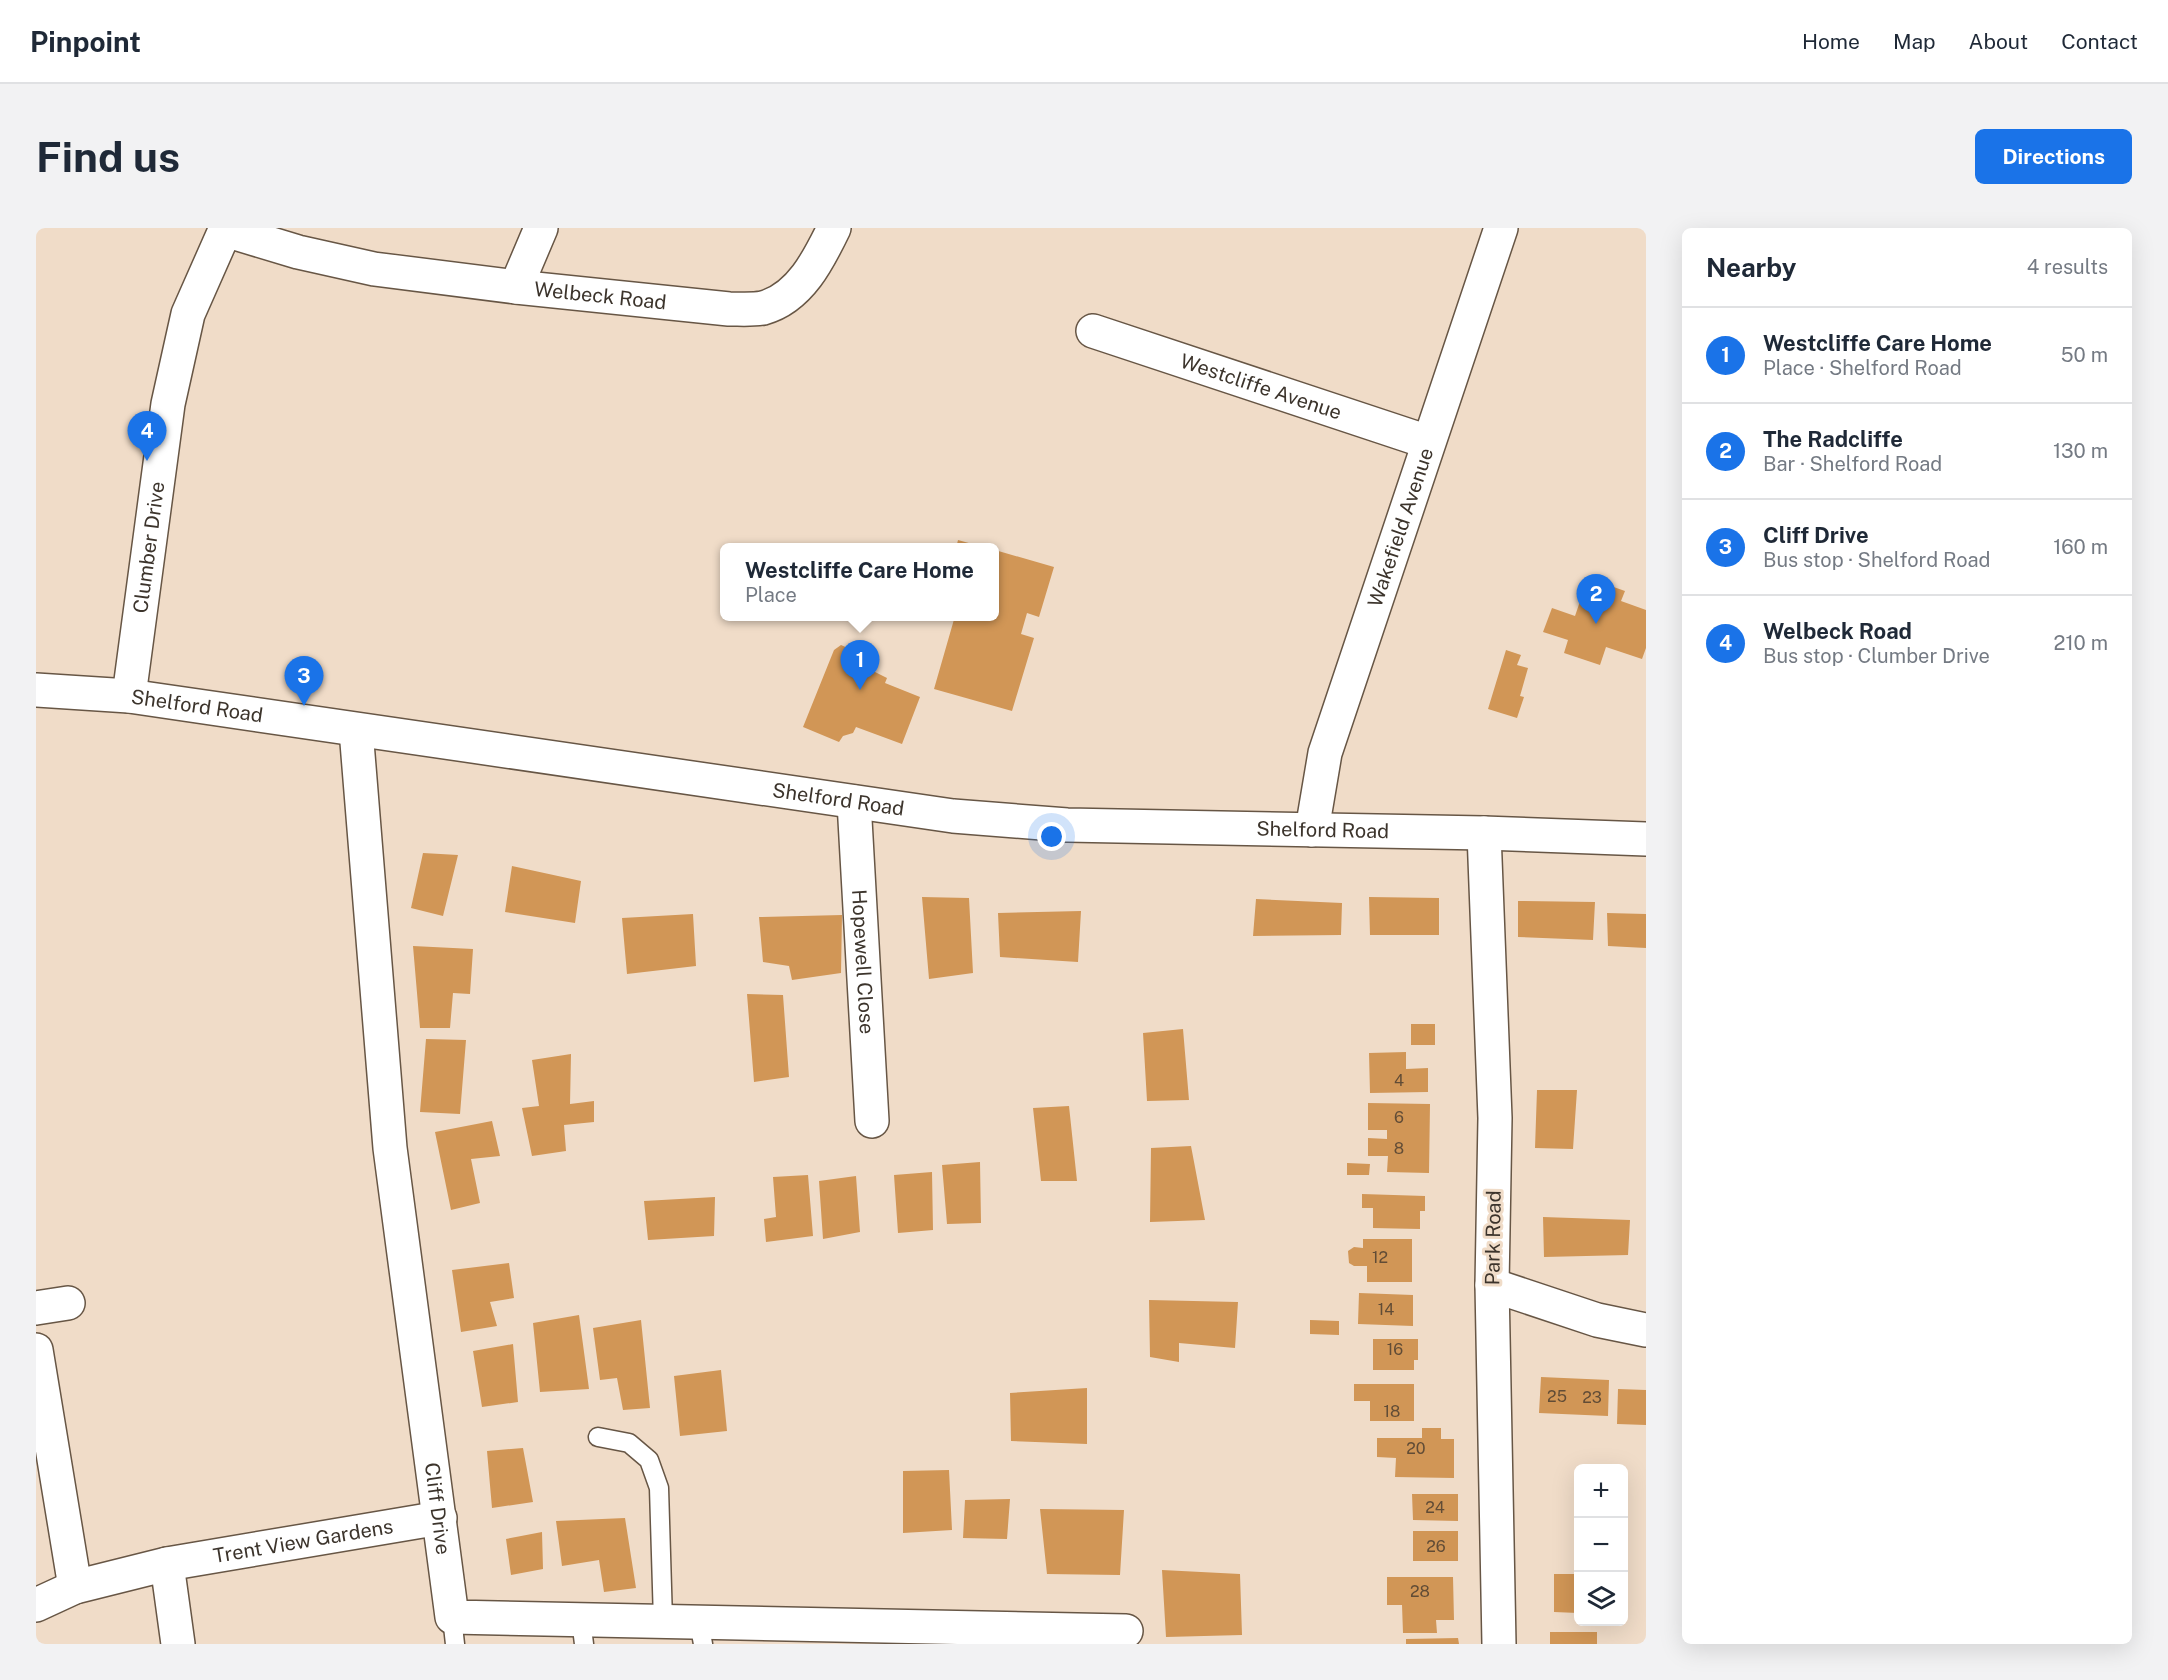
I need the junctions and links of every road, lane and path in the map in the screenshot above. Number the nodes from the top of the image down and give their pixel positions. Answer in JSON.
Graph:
{"nodes":[{"id":1,"x":541,"y":228,"type":"edge"},
{"id":2,"x":834,"y":228,"type":"edge"},
{"id":3,"x":1502,"y":228,"type":"edge"},
{"id":4,"x":226,"y":229,"type":"edge"},
{"id":5,"x":516,"y":287,"type":"junction"},
{"id":6,"x":1093,"y":331,"type":"dead end"},
{"id":7,"x":1428,"y":442,"type":"junction"},
{"id":8,"x":36,"y":690,"type":"edge"},
{"id":9,"x":129,"y":696,"type":"junction"},
{"id":10,"x":356,"y":730,"type":"junction"},
{"id":11,"x":854,"y":802,"type":"junction"},
{"id":12,"x":1312,"y":830,"type":"junction"},
{"id":13,"x":1484,"y":833,"type":"junction"},
{"id":14,"x":1646,"y":839,"type":"edge"},
{"id":15,"x":872,"y":1121,"type":"dead end"},
{"id":16,"x":1492,"y":1285,"type":"junction"},
{"id":17,"x":68,"y":1304,"type":"dead end"},
{"id":18,"x":36,"y":1308,"type":"edge"},
{"id":19,"x":1646,"y":1330,"type":"edge"},
{"id":20,"x":36,"y":1350,"type":"edge"},
{"id":21,"x":598,"y":1437,"type":"dead end"},
{"id":22,"x":440,"y":1518,"type":"junction"},
{"id":23,"x":167,"y":1564,"type":"junction"},
{"id":24,"x":75,"y":1587,"type":"junction"},
{"id":25,"x":36,"y":1605,"type":"edge"},
{"id":26,"x":663,"y":1621,"type":"junction"},
{"id":27,"x":453,"y":1630,"type":"edge"},
{"id":28,"x":1126,"y":1631,"type":"dead end"},
{"id":29,"x":582,"y":1632,"type":"edge"},
{"id":30,"x":701,"y":1633,"type":"edge"},
{"id":31,"x":961,"y":1636,"type":"edge"},
{"id":32,"x":178,"y":1644,"type":"edge"},
{"id":33,"x":1499,"y":1644,"type":"edge"}],
"edges":[{"from":1,"to":5,"type":"street"},
{"from":2,"to":5,"type":"street","name":"Welbeck Road"},
{"from":3,"to":7,"type":"street","name":"Wakefield Avenue"},
{"from":4,"to":5,"type":"street","name":"Welbeck Road"},
{"from":4,"to":9,"type":"street","name":"Clumber Drive"},
{"from":6,"to":7,"type":"street","name":"Westcliffe Avenue"},
{"from":7,"to":12,"type":"street","name":"Wakefield Avenue"},
{"from":8,"to":9,"type":"street","name":"Shelford Road"},
{"from":9,"to":10,"type":"street","name":"Shelford Road"},
{"from":10,"to":11,"type":"street","name":"Shelford Road"},
{"from":10,"to":22,"type":"street","name":"Cliff Drive"},
{"from":11,"to":12,"type":"street","name":"Shelford Road"},
{"from":11,"to":15,"type":"street","name":"Hopewell Close"},
{"from":12,"to":13,"type":"street","name":"Shelford Road"},
{"from":13,"to":14,"type":"street","name":"Shelford Road"},
{"from":13,"to":16,"type":"street","name":"Park Road"},
{"from":16,"to":19,"type":"street"},
{"from":16,"to":33,"type":"street","name":"Park Road"},
{"from":17,"to":18,"type":"street"},
{"from":20,"to":24,"type":"street"},
{"from":21,"to":26,"type":"lane"},
{"from":22,"to":23,"type":"street","name":"Trent View Gardens"},
{"from":22,"to":27,"type":"street","name":"Cliff Drive"},
{"from":23,"to":24,"type":"street","name":"Trent View Gardens"},
{"from":23,"to":32,"type":"street"},
{"from":24,"to":25,"type":"street","name":"Trent View Gardens"},
{"from":26,"to":29,"type":"street","name":"Cliff Drive"},
{"from":26,"to":30,"type":"street","name":"Cliff Drive"},
{"from":27,"to":29,"type":"street","name":"Cliff Drive"},
{"from":28,"to":31,"type":"street","name":"Cliff Drive"},
{"from":30,"to":31,"type":"street","name":"Cliff Drive"}]}
